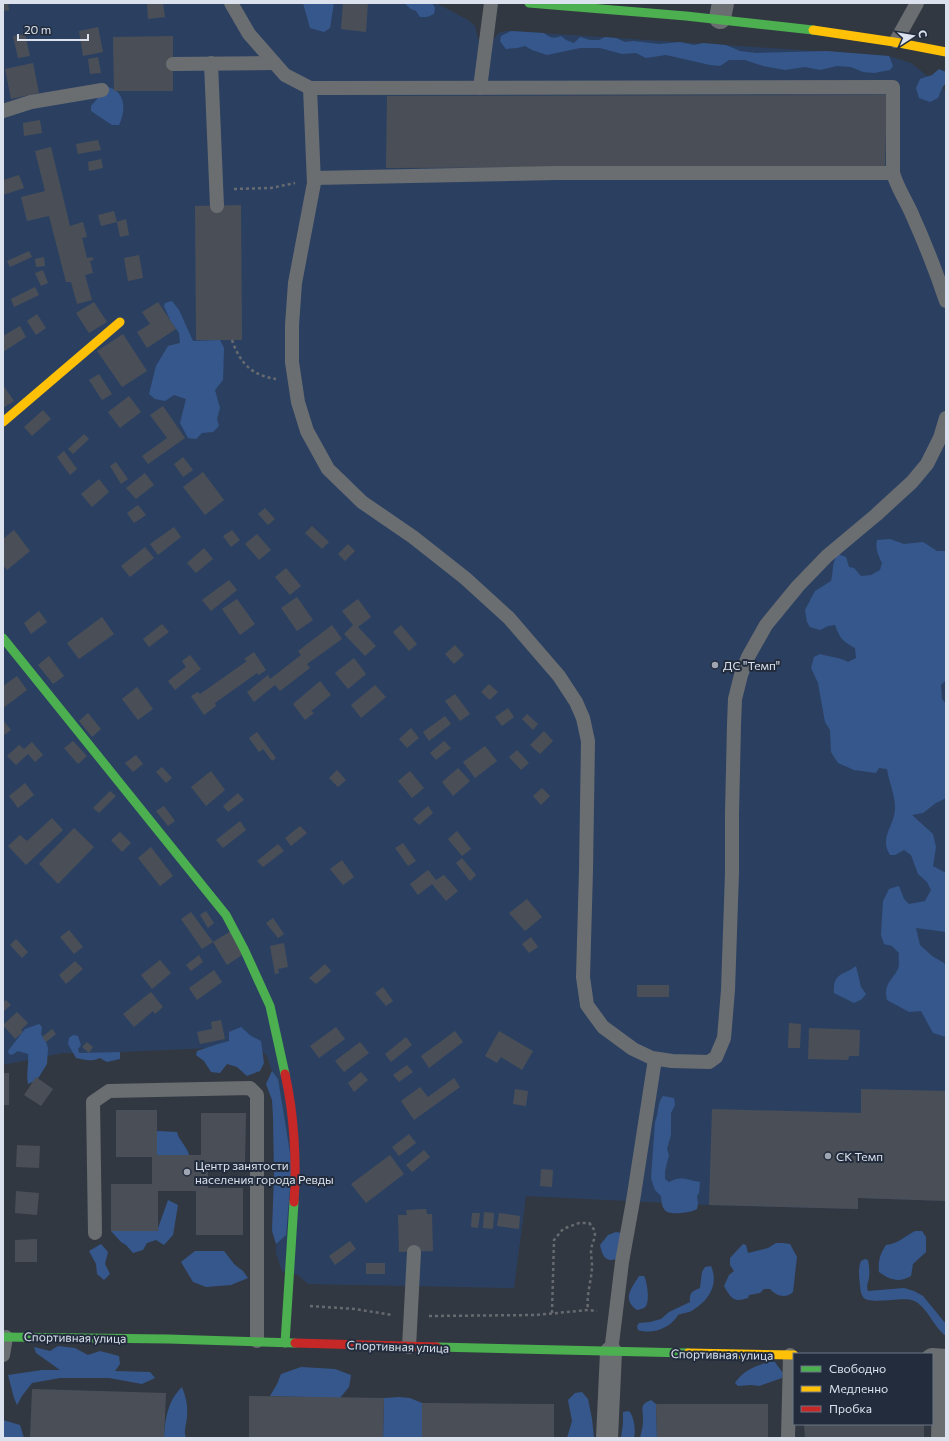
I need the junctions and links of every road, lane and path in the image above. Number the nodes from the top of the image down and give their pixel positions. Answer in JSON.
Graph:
{"nodes":[{"id":1,"x":230,"y":3,"type":"edge"},
{"id":2,"x":492,"y":3,"type":"edge"},
{"id":3,"x":529,"y":3,"type":"edge"},
{"id":4,"x":917,"y":3,"type":"edge"},
{"id":5,"x":722,"y":11,"type":"edge"},
{"id":6,"x":896,"y":41,"type":"junction"},
{"id":7,"x":946,"y":52,"type":"edge"},
{"id":8,"x":274,"y":62,"type":"junction"},
{"id":9,"x":211,"y":63,"type":"junction"},
{"id":10,"x":173,"y":64,"type":"dead end"},
{"id":11,"x":310,"y":88,"type":"junction"},
{"id":12,"x":480,"y":88,"type":"junction"},
{"id":13,"x":102,"y":90,"type":"dead end"},
{"id":14,"x":3,"y":111,"type":"edge"},
{"id":15,"x":893,"y":173,"type":"junction"},
{"id":16,"x":314,"y":178,"type":"junction"},
{"id":17,"x":216,"y":189,"type":"junction"},
{"id":18,"x":217,"y":206,"type":"dead end"},
{"id":19,"x":946,"y":301,"type":"edge"},
{"id":20,"x":120,"y":322,"type":"dead end"},
{"id":21,"x":232,"y":340,"type":"dead end"},
{"id":22,"x":295,"y":382,"type":"junction"},
{"id":23,"x":946,"y":418,"type":"edge"},
{"id":24,"x":3,"y":422,"type":"edge"},
{"id":25,"x":3,"y":638,"type":"edge"},
{"id":26,"x":655,"y":1059,"type":"junction"},
{"id":27,"x":95,"y":1233,"type":"dead end"},
{"id":28,"x":414,"y":1252,"type":"dead end"},
{"id":29,"x":287,"y":1304,"type":"junction"},
{"id":30,"x":588,"y":1310,"type":"junction"},
{"id":31,"x":552,"y":1313,"type":"junction"},
{"id":32,"x":614,"y":1316,"type":"junction"},
{"id":33,"x":411,"y":1318,"type":"junction"},
{"id":34,"x":4,"y":1337,"type":"edge"},
{"id":35,"x":257,"y":1341,"type":"junction"},
{"id":36,"x":285,"y":1343,"type":"junction"},
{"id":37,"x":409,"y":1346,"type":"junction"},
{"id":38,"x":611,"y":1352,"type":"junction"},
{"id":39,"x":3,"y":1355,"type":"edge"},
{"id":40,"x":792,"y":1355,"type":"edge"},
{"id":41,"x":939,"y":1359,"type":"edge"},
{"id":42,"x":607,"y":1438,"type":"edge"},
{"id":43,"x":788,"y":1438,"type":"edge"},
{"id":44,"x":938,"y":1438,"type":"edge"}],
"edges":[{"from":1,"to":8,"type":"lane"},
{"from":2,"to":12,"type":"lane"},
{"from":3,"to":5,"type":"street"},
{"from":4,"to":6,"type":"lane"},
{"from":5,"to":6,"type":"street"},
{"from":6,"to":7,"type":"street"},
{"from":8,"to":9,"type":"lane"},
{"from":8,"to":11,"type":"lane"},
{"from":9,"to":10,"type":"lane"},
{"from":9,"to":17,"type":"lane"},
{"from":11,"to":12,"type":"lane"},
{"from":11,"to":16,"type":"lane"},
{"from":12,"to":15,"type":"lane"},
{"from":13,"to":14,"type":"lane"},
{"from":15,"to":16,"type":"lane"},
{"from":15,"to":19,"type":"lane"},
{"from":16,"to":17,"type":"path"},
{"from":16,"to":22,"type":"lane"},
{"from":17,"to":18,"type":"lane"},
{"from":20,"to":24,"type":"street"},
{"from":21,"to":22,"type":"path"},
{"from":22,"to":26,"type":"lane"},
{"from":23,"to":26,"type":"lane"},
{"from":25,"to":29,"type":"street"},
{"from":26,"to":32,"type":"lane"},
{"from":27,"to":35,"type":"lane"},
{"from":28,"to":33,"type":"lane"},
{"from":29,"to":33,"type":"path"},
{"from":29,"to":36,"type":"street"},
{"from":30,"to":31,"type":"path"},
{"from":30,"to":31,"type":"path"},
{"from":30,"to":32,"type":"path"},
{"from":31,"to":33,"type":"path"},
{"from":32,"to":38,"type":"lane"},
{"from":33,"to":37,"type":"lane"},
{"from":34,"to":35,"type":"street","name":"Спортивная улица"},
{"from":34,"to":39,"type":"lane"},
{"from":35,"to":36,"type":"street","name":"Спортивная улица"},
{"from":36,"to":37,"type":"street","name":"Спортивная улица"},
{"from":37,"to":38,"type":"street","name":"Спортивная улица"},
{"from":38,"to":40,"type":"street","name":"Спортивная улица"},
{"from":38,"to":42,"type":"street"},
{"from":40,"to":43,"type":"lane"},
{"from":41,"to":44,"type":"lane"}]}
